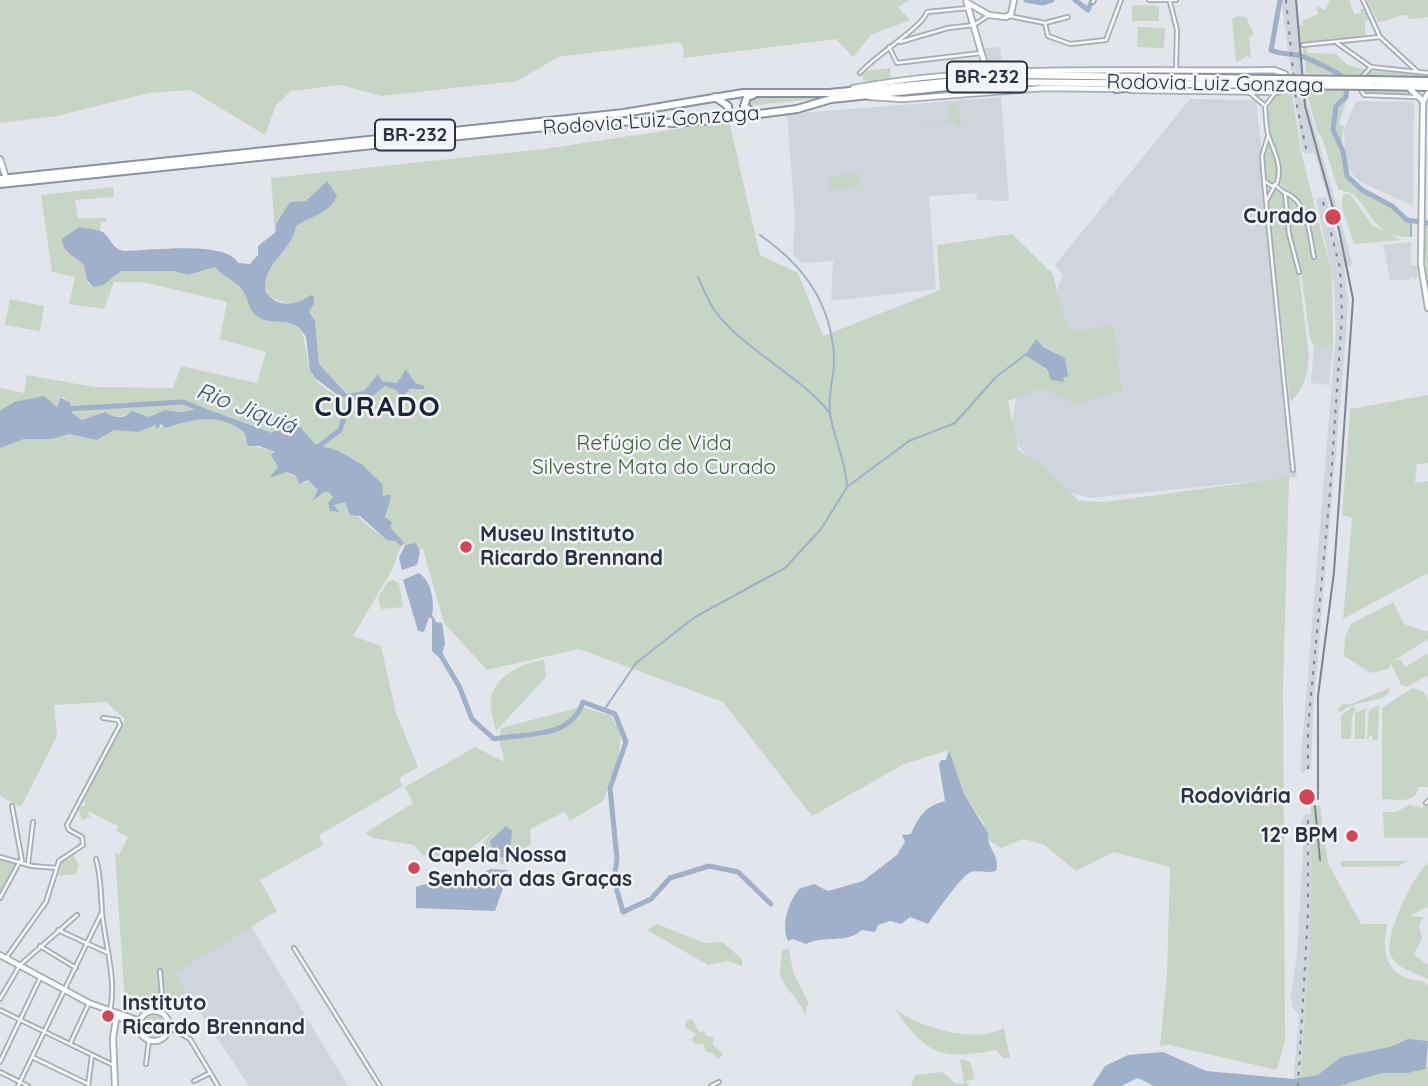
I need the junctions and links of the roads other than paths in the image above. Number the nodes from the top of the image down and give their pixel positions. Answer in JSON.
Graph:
{"nodes":[{"id":1,"x":1121,"y":0,"type":"edge"},
{"id":2,"x":1149,"y":0,"type":"edge"},
{"id":3,"x":1176,"y":0,"type":"edge"},
{"id":4,"x":1363,"y":0,"type":"edge"},
{"id":5,"x":1014,"y":1,"type":"edge"},
{"id":6,"x":1170,"y":2,"type":"junction"},
{"id":7,"x":967,"y":4,"type":"edge"},
{"id":8,"x":989,"y":15,"type":"junction"},
{"id":9,"x":1009,"y":16,"type":"junction"},
{"id":10,"x":1068,"y":17,"type":"dead end"},
{"id":11,"x":1045,"y":23,"type":"junction"},
{"id":12,"x":974,"y":25,"type":"junction"},
{"id":13,"x":1380,"y":37,"type":"junction"},
{"id":14,"x":900,"y":42,"type":"junction"},
{"id":15,"x":1337,"y":43,"type":"junction"},
{"id":16,"x":1303,"y":45,"type":"dead end"},
{"id":17,"x":889,"y":47,"type":"junction"},
{"id":18,"x":981,"y":53,"type":"junction"},
{"id":19,"x":1371,"y":67,"type":"junction"},
{"id":20,"x":1119,"y":71,"type":"junction"},
{"id":21,"x":1176,"y":71,"type":"junction"},
{"id":22,"x":988,"y":72,"type":"junction"},
{"id":23,"x":1418,"y":72,"type":"junction"},
{"id":24,"x":860,"y":73,"type":"dead end"},
{"id":25,"x":1428,"y":73,"type":"edge"},
{"id":26,"x":1146,"y":77,"type":"junction"},
{"id":27,"x":1428,"y":81,"type":"edge"},
{"id":28,"x":1273,"y":82,"type":"junction"},
{"id":29,"x":1371,"y":83,"type":"junction"},
{"id":30,"x":1163,"y":84,"type":"junction"},
{"id":31,"x":1408,"y":87,"type":"junction"},
{"id":32,"x":1428,"y":87,"type":"edge"},
{"id":33,"x":1116,"y":89,"type":"junction"},
{"id":34,"x":1247,"y":92,"type":"junction"},
{"id":35,"x":1277,"y":92,"type":"junction"},
{"id":36,"x":758,"y":93,"type":"junction"},
{"id":37,"x":829,"y":93,"type":"junction"},
{"id":38,"x":960,"y":93,"type":"junction"},
{"id":39,"x":1428,"y":93,"type":"edge"},
{"id":40,"x":951,"y":94,"type":"junction"},
{"id":41,"x":861,"y":96,"type":"junction"},
{"id":42,"x":714,"y":97,"type":"junction"},
{"id":43,"x":961,"y":100,"type":"dead end"},
{"id":44,"x":1422,"y":100,"type":"junction"},
{"id":45,"x":951,"y":101,"type":"dead end"},
{"id":46,"x":1265,"y":106,"type":"junction"},
{"id":47,"x":758,"y":115,"type":"junction"},
{"id":48,"x":721,"y":119,"type":"junction"},
{"id":49,"x":1268,"y":136,"type":"junction"},
{"id":50,"x":0,"y":159,"type":"edge"},
{"id":51,"x":3,"y":178,"type":"edge"},
{"id":52,"x":1264,"y":181,"type":"junction"},
{"id":53,"x":0,"y":184,"type":"edge"},
{"id":54,"x":1275,"y":185,"type":"junction"},
{"id":55,"x":1285,"y":193,"type":"junction"},
{"id":56,"x":1267,"y":200,"type":"junction"},
{"id":57,"x":1314,"y":257,"type":"dead end"},
{"id":58,"x":1299,"y":272,"type":"dead end"},
{"id":59,"x":1428,"y":308,"type":"edge"},
{"id":60,"x":1293,"y":470,"type":"dead end"},
{"id":61,"x":103,"y":718,"type":"dead end"},
{"id":62,"x":12,"y":806,"type":"dead end"},
{"id":63,"x":33,"y":822,"type":"dead end"},
{"id":64,"x":0,"y":857,"type":"edge"},
{"id":65,"x":96,"y":859,"type":"dead end"},
{"id":66,"x":21,"y":861,"type":"junction"},
{"id":67,"x":28,"y":864,"type":"junction"},
{"id":68,"x":57,"y":868,"type":"junction"},
{"id":69,"x":0,"y":898,"type":"edge"},
{"id":70,"x":102,"y":912,"type":"junction"},
{"id":71,"x":77,"y":915,"type":"dead end"},
{"id":72,"x":58,"y":930,"type":"junction"},
{"id":73,"x":89,"y":945,"type":"junction"},
{"id":74,"x":40,"y":946,"type":"junction"},
{"id":75,"x":295,"y":948,"type":"dead end"},
{"id":76,"x":108,"y":953,"type":"junction"},
{"id":77,"x":0,"y":955,"type":"edge"},
{"id":78,"x":6,"y":958,"type":"junction"},
{"id":79,"x":20,"y":965,"type":"junction"},
{"id":80,"x":77,"y":969,"type":"junction"},
{"id":81,"x":159,"y":971,"type":"dead end"},
{"id":82,"x":40,"y":978,"type":"junction"},
{"id":83,"x":66,"y":991,"type":"junction"},
{"id":84,"x":0,"y":999,"type":"edge"},
{"id":85,"x":89,"y":1003,"type":"junction"},
{"id":86,"x":0,"y":1010,"type":"edge"},
{"id":87,"x":110,"y":1011,"type":"junction"},
{"id":88,"x":160,"y":1011,"type":"junction"},
{"id":89,"x":116,"y":1014,"type":"junction"},
{"id":90,"x":20,"y":1019,"type":"junction"},
{"id":91,"x":124,"y":1019,"type":"junction"},
{"id":92,"x":140,"y":1024,"type":"junction"},
{"id":93,"x":115,"y":1026,"type":"junction"},
{"id":94,"x":170,"y":1028,"type":"junction"},
{"id":95,"x":45,"y":1032,"type":"junction"},
{"id":96,"x":149,"y":1040,"type":"junction"},
{"id":97,"x":69,"y":1044,"type":"junction"},
{"id":98,"x":92,"y":1055,"type":"junction"},
{"id":99,"x":32,"y":1057,"type":"junction"},
{"id":100,"x":0,"y":1062,"type":"edge"},
{"id":101,"x":146,"y":1064,"type":"dead end"},
{"id":102,"x":114,"y":1066,"type":"junction"},
{"id":103,"x":0,"y":1072,"type":"edge"},
{"id":104,"x":210,"y":1073,"type":"junction"},
{"id":105,"x":194,"y":1081,"type":"dead end"},
{"id":106,"x":719,"y":1082,"type":"dead end"},
{"id":107,"x":19,"y":1084,"type":"edge"},
{"id":108,"x":88,"y":1085,"type":"edge"},
{"id":109,"x":28,"y":1086,"type":"edge"},
{"id":110,"x":115,"y":1086,"type":"edge"},
{"id":111,"x":218,"y":1086,"type":"edge"},
{"id":112,"x":380,"y":1086,"type":"edge"},
{"id":113,"x":711,"y":1086,"type":"edge"}],
"edges":[{"from":1,"to":11,"type":"street"},
{"from":2,"to":6,"type":"street"},
{"from":3,"to":6,"type":"street"},
{"from":4,"to":13,"type":"street"},
{"from":5,"to":9,"type":"street"},
{"from":6,"to":21,"type":"street"},
{"from":7,"to":8,"type":"street"},
{"from":7,"to":12,"type":"street"},
{"from":7,"to":14,"type":"street"},
{"from":8,"to":9,"type":"street"},
{"from":8,"to":12,"type":"street"},
{"from":9,"to":11,"type":"street"},
{"from":10,"to":11,"type":"street"},
{"from":12,"to":14,"type":"street"},
{"from":12,"to":18,"type":"street"},
{"from":13,"to":15,"type":"street"},
{"from":13,"to":23,"type":"street"},
{"from":14,"to":17,"type":"street"},
{"from":15,"to":16,"type":"street"},
{"from":15,"to":19,"type":"street"},
{"from":17,"to":18,"type":"street"},
{"from":17,"to":24,"type":"street"},
{"from":18,"to":22,"type":"street"},
{"from":19,"to":23,"type":"street"},
{"from":19,"to":44,"type":"street"},
{"from":20,"to":21,"type":"street"},
{"from":20,"to":22,"type":"street"},
{"from":20,"to":26,"type":"highway"},
{"from":21,"to":35,"type":"street"},
{"from":22,"to":37,"type":"street"},
{"from":23,"to":25,"type":"street"},
{"from":26,"to":28,"type":"highway","name":"Rodovia Luiz Gonzaga","number":"BR-232"},
{"from":26,"to":37,"type":"highway","name":"Rodovia Luiz Gonzaga","number":"BR-232"},
{"from":27,"to":29,"type":"highway","name":"Rodovia Luiz Gonzaga","number":"BR-232"},
{"from":28,"to":29,"type":"highway","name":"Rodovia Luiz Gonzaga","number":"BR-232","bridge":true},
{"from":28,"to":30,"type":"highway","name":"Rodovia Luiz Gonzaga","number":"BR-232"},
{"from":29,"to":31,"type":"highway","name":"Rodovia Luiz Gonzaga","number":"BR-232"},
{"from":30,"to":33,"type":"highway"},
{"from":30,"to":41,"type":"highway","name":"Rodovia Luiz Gonzaga","number":"BR-232"},
{"from":31,"to":32,"type":"highway","name":"Rodovia Luiz Gonzaga","number":"BR-232"},
{"from":31,"to":44,"type":"street"},
{"from":33,"to":34,"type":"street"},
{"from":33,"to":38,"type":"street"},
{"from":34,"to":35,"type":"street"},
{"from":34,"to":46,"type":"street"},
{"from":35,"to":46,"type":"street"},
{"from":36,"to":37,"type":"highway","name":"Rodovia Luiz Gonzaga","number":"BR-232"},
{"from":36,"to":42,"type":"highway","name":"Rodovia Luiz Gonzaga","number":"BR-232"},
{"from":36,"to":47,"type":"highway"},
{"from":38,"to":40,"type":"street"},
{"from":38,"to":43,"type":"street"},
{"from":39,"to":44,"type":"street"},
{"from":40,"to":41,"type":"street"},
{"from":40,"to":45,"type":"street"},
{"from":41,"to":47,"type":"highway","name":"Rodovia Luiz Gonzaga","number":"BR-232"},
{"from":42,"to":48,"type":"highway"},
{"from":42,"to":51,"type":"highway","name":"Rodovia Luiz Gonzaga","number":"BR-232"},
{"from":44,"to":59,"type":"street"},
{"from":46,"to":49,"type":"street"},
{"from":47,"to":48,"type":"highway","name":"Rodovia Luiz Gonzaga","number":"BR-232"},
{"from":48,"to":53,"type":"highway","name":"Rodovia Luiz Gonzaga","number":"BR-232"},
{"from":49,"to":52,"type":"street"},
{"from":49,"to":54,"type":"street"},
{"from":50,"to":51,"type":"street"},
{"from":52,"to":54,"type":"street"},
{"from":52,"to":56,"type":"street"},
{"from":54,"to":55,"type":"street"},
{"from":54,"to":56,"type":"street"},
{"from":55,"to":57,"type":"street"},
{"from":55,"to":58,"type":"street"},
{"from":56,"to":60,"type":"street"},
{"from":61,"to":68,"type":"street"},
{"from":62,"to":66,"type":"street"},
{"from":63,"to":67,"type":"street"},
{"from":64,"to":66,"type":"street"},
{"from":65,"to":70,"type":"street"},
{"from":66,"to":67,"type":"street"},
{"from":66,"to":69,"type":"street"},
{"from":67,"to":68,"type":"street"},
{"from":68,"to":78,"type":"street"},
{"from":70,"to":73,"type":"street"},
{"from":70,"to":76,"type":"street"},
{"from":71,"to":72,"type":"street"},
{"from":72,"to":73,"type":"street"},
{"from":72,"to":74,"type":"street"},
{"from":73,"to":76,"type":"street"},
{"from":73,"to":80,"type":"street"},
{"from":74,"to":79,"type":"street"},
{"from":74,"to":80,"type":"street"},
{"from":75,"to":112,"type":"street"},
{"from":76,"to":87,"type":"street"},
{"from":77,"to":78,"type":"street"},
{"from":78,"to":79,"type":"street"},
{"from":79,"to":82,"type":"street"},
{"from":79,"to":84,"type":"street"},
{"from":80,"to":83,"type":"street"},
{"from":81,"to":88,"type":"street"},
{"from":82,"to":83,"type":"street"},
{"from":82,"to":90,"type":"street"},
{"from":83,"to":85,"type":"street"},
{"from":83,"to":95,"type":"street"},
{"from":85,"to":87,"type":"street"},
{"from":85,"to":97,"type":"street"},
{"from":86,"to":90,"type":"street"},
{"from":87,"to":89,"type":"street"},
{"from":88,"to":92,"type":"street"},
{"from":88,"to":94,"type":"street"},
{"from":89,"to":91,"type":"street"},
{"from":89,"to":92,"type":"street"},
{"from":89,"to":93,"type":"street"},
{"from":90,"to":95,"type":"street"},
{"from":90,"to":100,"type":"street"},
{"from":91,"to":92,"type":"street"},
{"from":91,"to":93,"type":"street"},
{"from":92,"to":96,"type":"street"},
{"from":93,"to":102,"type":"street"},
{"from":94,"to":96,"type":"street"},
{"from":94,"to":104,"type":"street"},
{"from":95,"to":97,"type":"street"},
{"from":95,"to":99,"type":"street"},
{"from":96,"to":101,"type":"street"},
{"from":97,"to":98,"type":"street"},
{"from":98,"to":102,"type":"street"},
{"from":98,"to":108,"type":"street"},
{"from":99,"to":107,"type":"street"},
{"from":99,"to":108,"type":"street"},
{"from":102,"to":110,"type":"street"},
{"from":103,"to":107,"type":"street"},
{"from":104,"to":105,"type":"street"},
{"from":104,"to":111,"type":"street"},
{"from":106,"to":113,"type":"street"},
{"from":107,"to":109,"type":"street"}]}
